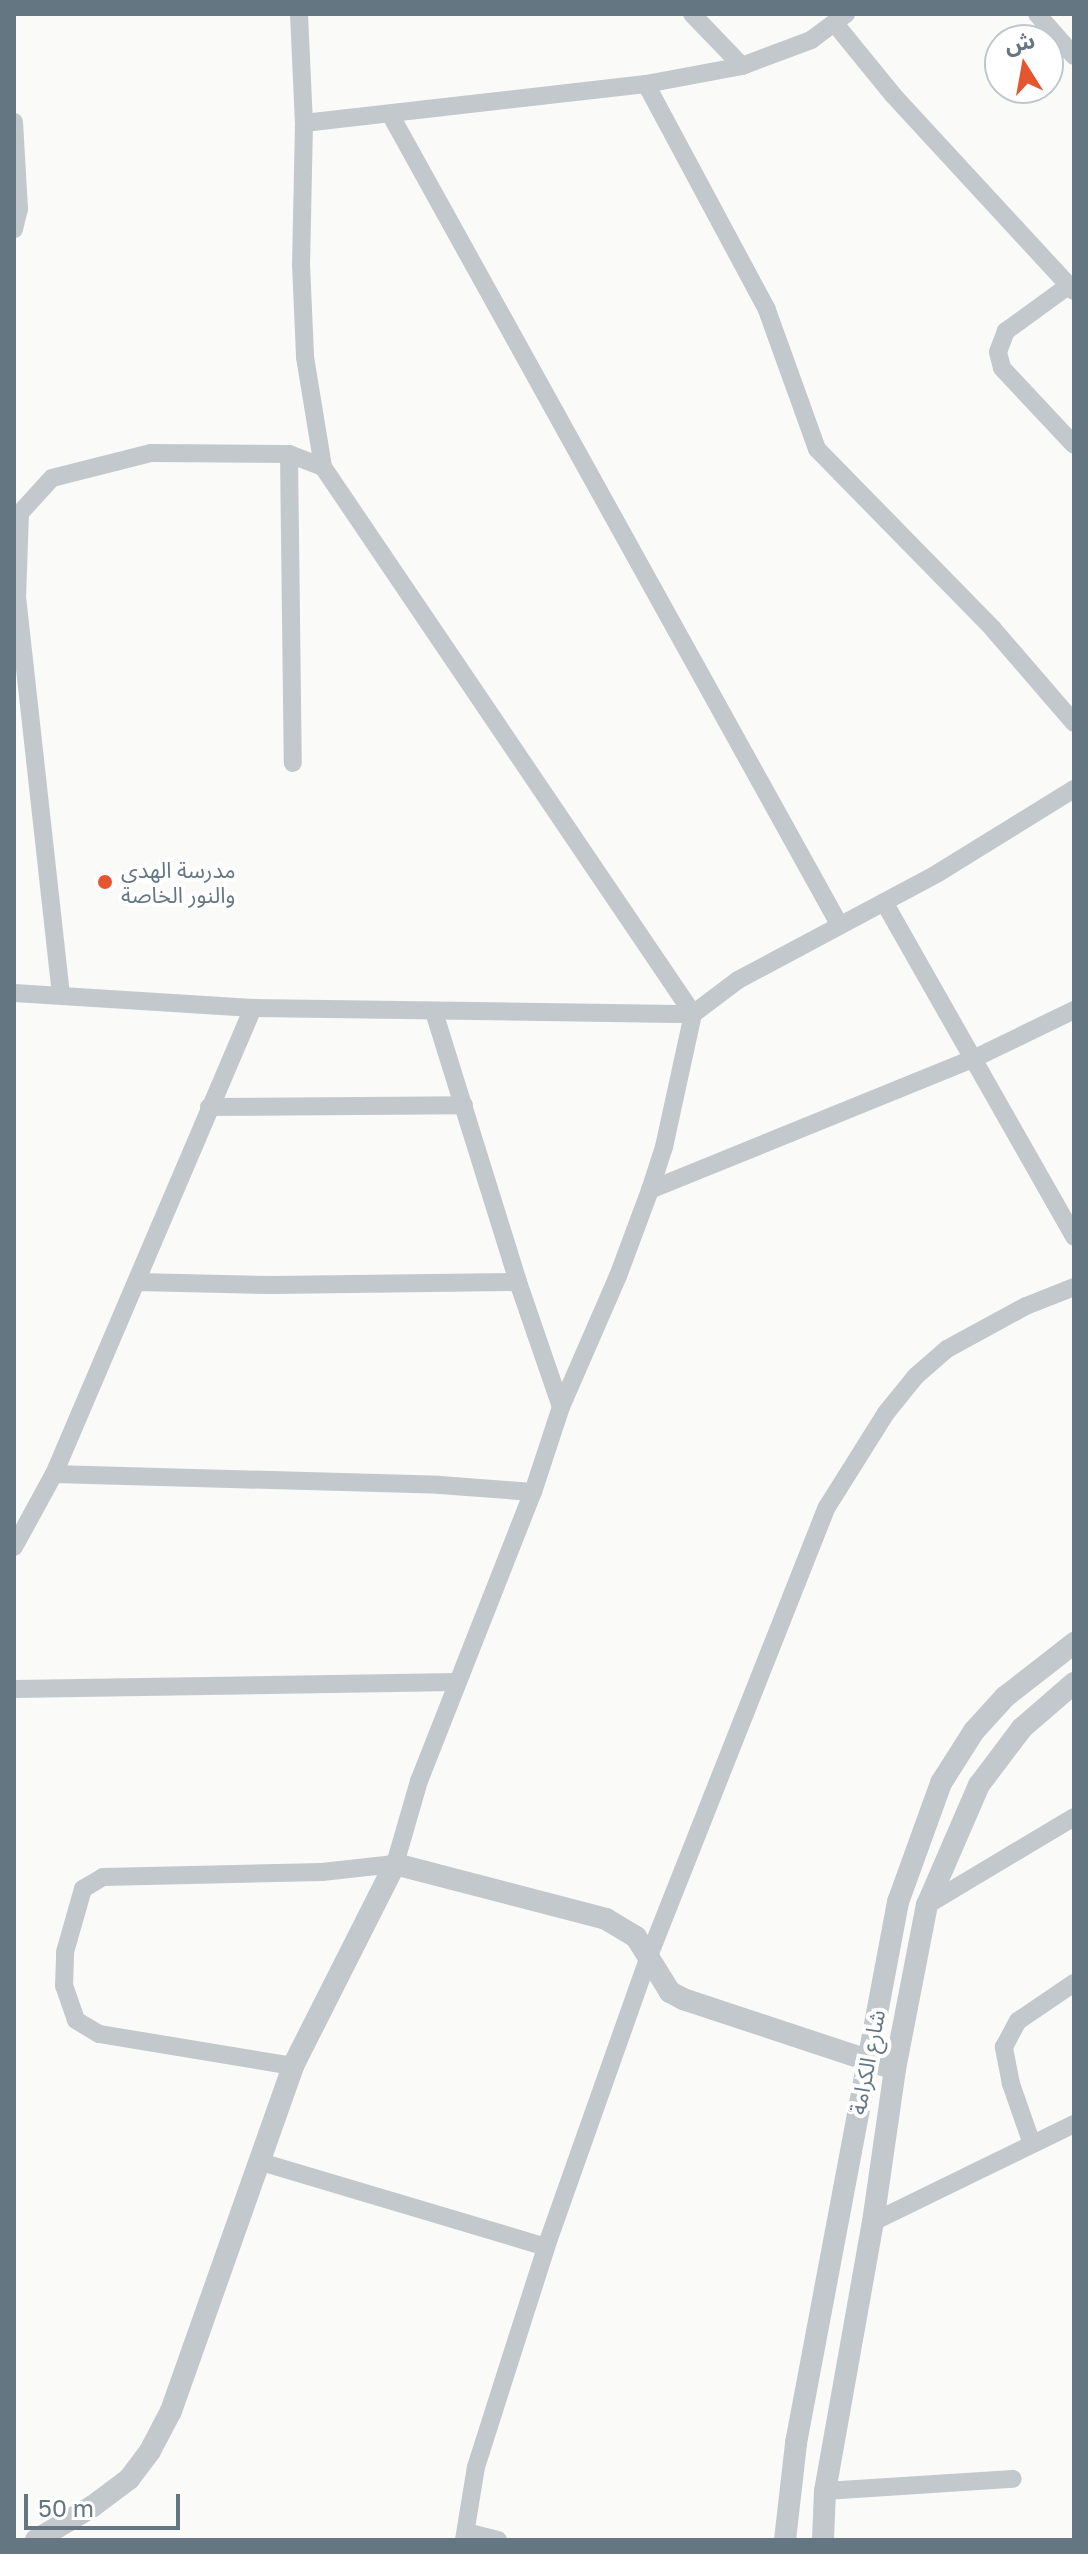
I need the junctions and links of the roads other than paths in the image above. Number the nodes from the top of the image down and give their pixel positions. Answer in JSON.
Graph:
{"nodes":[{"id":1,"x":299,"y":14,"type":"edge"},
{"id":2,"x":692,"y":14,"type":"edge"},
{"id":3,"x":1037,"y":14,"type":"edge"},
{"id":4,"x":841,"y":20,"type":"edge"},
{"id":5,"x":1074,"y":56,"type":"edge"},
{"id":6,"x":742,"y":66,"type":"junction"},
{"id":7,"x":646,"y":84,"type":"junction"},
{"id":8,"x":390,"y":114,"type":"junction"},
{"id":9,"x":14,"y":122,"type":"edge"},
{"id":10,"x":304,"y":123,"type":"junction"},
{"id":11,"x":14,"y":229,"type":"edge"},
{"id":12,"x":1071,"y":289,"type":"edge"},
{"id":13,"x":1074,"y":445,"type":"edge"},
{"id":14,"x":289,"y":454,"type":"junction"},
{"id":15,"x":323,"y":467,"type":"junction"},
{"id":16,"x":1074,"y":723,"type":"edge"},
{"id":17,"x":293,"y":763,"type":"dead end"},
{"id":18,"x":1074,"y":789,"type":"edge"},
{"id":19,"x":884,"y":902,"type":"junction"},
{"id":20,"x":839,"y":924,"type":"junction"},
{"id":21,"x":14,"y":993,"type":"edge"},
{"id":22,"x":61,"y":995,"type":"junction"},
{"id":23,"x":253,"y":1008,"type":"junction"},
{"id":24,"x":1074,"y":1010,"type":"edge"},
{"id":25,"x":434,"y":1012,"type":"junction"},
{"id":26,"x":693,"y":1014,"type":"junction"},
{"id":27,"x":973,"y":1059,"type":"junction"},
{"id":28,"x":464,"y":1105,"type":"junction"},
{"id":29,"x":209,"y":1107,"type":"junction"},
{"id":30,"x":650,"y":1190,"type":"junction"},
{"id":31,"x":1074,"y":1237,"type":"edge"},
{"id":32,"x":137,"y":1282,"type":"junction"},
{"id":33,"x":518,"y":1282,"type":"junction"},
{"id":34,"x":1074,"y":1287,"type":"edge"},
{"id":35,"x":561,"y":1407,"type":"junction"},
{"id":36,"x":54,"y":1474,"type":"junction"},
{"id":37,"x":533,"y":1492,"type":"junction"},
{"id":38,"x":14,"y":1547,"type":"edge"},
{"id":39,"x":1074,"y":1643,"type":"edge"},
{"id":40,"x":457,"y":1682,"type":"junction"},
{"id":41,"x":1074,"y":1683,"type":"edge"},
{"id":42,"x":14,"y":1689,"type":"edge"},
{"id":43,"x":1074,"y":1817,"type":"edge"},
{"id":44,"x":395,"y":1864,"type":"junction"},
{"id":45,"x":927,"y":1905,"type":"junction"},
{"id":46,"x":649,"y":1956,"type":"junction"},
{"id":47,"x":1074,"y":1983,"type":"edge"},
{"id":48,"x":867,"y":2061,"type":"junction"},
{"id":49,"x":293,"y":2066,"type":"junction"},
{"id":50,"x":895,"y":2069,"type":"junction"},
{"id":51,"x":1074,"y":2124,"type":"edge"},
{"id":52,"x":1032,"y":2144,"type":"junction"},
{"id":53,"x":261,"y":2162,"type":"junction"},
{"id":54,"x":873,"y":2222,"type":"junction"},
{"id":55,"x":546,"y":2247,"type":"junction"},
{"id":56,"x":1013,"y":2479,"type":"dead end"},
{"id":57,"x":825,"y":2491,"type":"junction"},
{"id":58,"x":465,"y":2536,"type":"edge"},
{"id":59,"x":36,"y":2540,"type":"edge"},
{"id":60,"x":498,"y":2540,"type":"edge"},
{"id":61,"x":785,"y":2540,"type":"edge"},
{"id":62,"x":823,"y":2540,"type":"edge"}],
"edges":[{"from":1,"to":10,"type":"street"},
{"from":2,"to":6,"type":"street"},
{"from":3,"to":5,"type":"street"},
{"from":4,"to":6,"type":"street"},
{"from":4,"to":12,"type":"street"},
{"from":6,"to":7,"type":"street"},
{"from":7,"to":8,"type":"street"},
{"from":7,"to":16,"type":"street"},
{"from":8,"to":10,"type":"street"},
{"from":8,"to":20,"type":"street"},
{"from":9,"to":11,"type":"street"},
{"from":10,"to":15,"type":"street"},
{"from":12,"to":13,"type":"street"},
{"from":14,"to":15,"type":"street"},
{"from":14,"to":17,"type":"street"},
{"from":14,"to":22,"type":"street"},
{"from":15,"to":26,"type":"street"},
{"from":18,"to":19,"type":"street"},
{"from":19,"to":20,"type":"street"},
{"from":19,"to":27,"type":"street"},
{"from":20,"to":26,"type":"street"},
{"from":21,"to":22,"type":"street"},
{"from":22,"to":23,"type":"street"},
{"from":23,"to":25,"type":"street"},
{"from":23,"to":29,"type":"street"},
{"from":24,"to":27,"type":"street"},
{"from":25,"to":26,"type":"street"},
{"from":25,"to":28,"type":"street"},
{"from":26,"to":30,"type":"street"},
{"from":27,"to":30,"type":"street"},
{"from":27,"to":31,"type":"street"},
{"from":28,"to":29,"type":"street"},
{"from":28,"to":33,"type":"street"},
{"from":29,"to":32,"type":"street"},
{"from":30,"to":35,"type":"street"},
{"from":32,"to":33,"type":"street"},
{"from":32,"to":36,"type":"street"},
{"from":33,"to":35,"type":"street"},
{"from":34,"to":46,"type":"street"},
{"from":35,"to":37,"type":"street"},
{"from":36,"to":37,"type":"street"},
{"from":36,"to":38,"type":"street"},
{"from":37,"to":40,"type":"street"},
{"from":39,"to":48,"type":"street","name":"شارع الكرامة"},
{"from":40,"to":42,"type":"street"},
{"from":40,"to":44,"type":"street"},
{"from":41,"to":45,"type":"street","name":"شارع الكرامة"},
{"from":43,"to":45,"type":"street"},
{"from":44,"to":46,"type":"street"},
{"from":44,"to":49,"type":"street"},
{"from":44,"to":49,"type":"street"},
{"from":45,"to":50,"type":"street","name":"شارع الكرامة"},
{"from":46,"to":48,"type":"street"},
{"from":46,"to":55,"type":"street"},
{"from":47,"to":52,"type":"street"},
{"from":48,"to":50,"type":"street"},
{"from":48,"to":61,"type":"street","name":"شارع الكرامة"},
{"from":49,"to":53,"type":"street"},
{"from":50,"to":54,"type":"street","name":"شارع الكرامة"},
{"from":51,"to":52,"type":"street"},
{"from":52,"to":54,"type":"street"},
{"from":53,"to":55,"type":"street"},
{"from":53,"to":59,"type":"street"},
{"from":54,"to":57,"type":"street","name":"شارع الكرامة"},
{"from":55,"to":58,"type":"street"},
{"from":56,"to":57,"type":"street"},
{"from":57,"to":62,"type":"street","name":"شارع الكرامة"},
{"from":58,"to":60,"type":"street"}]}
